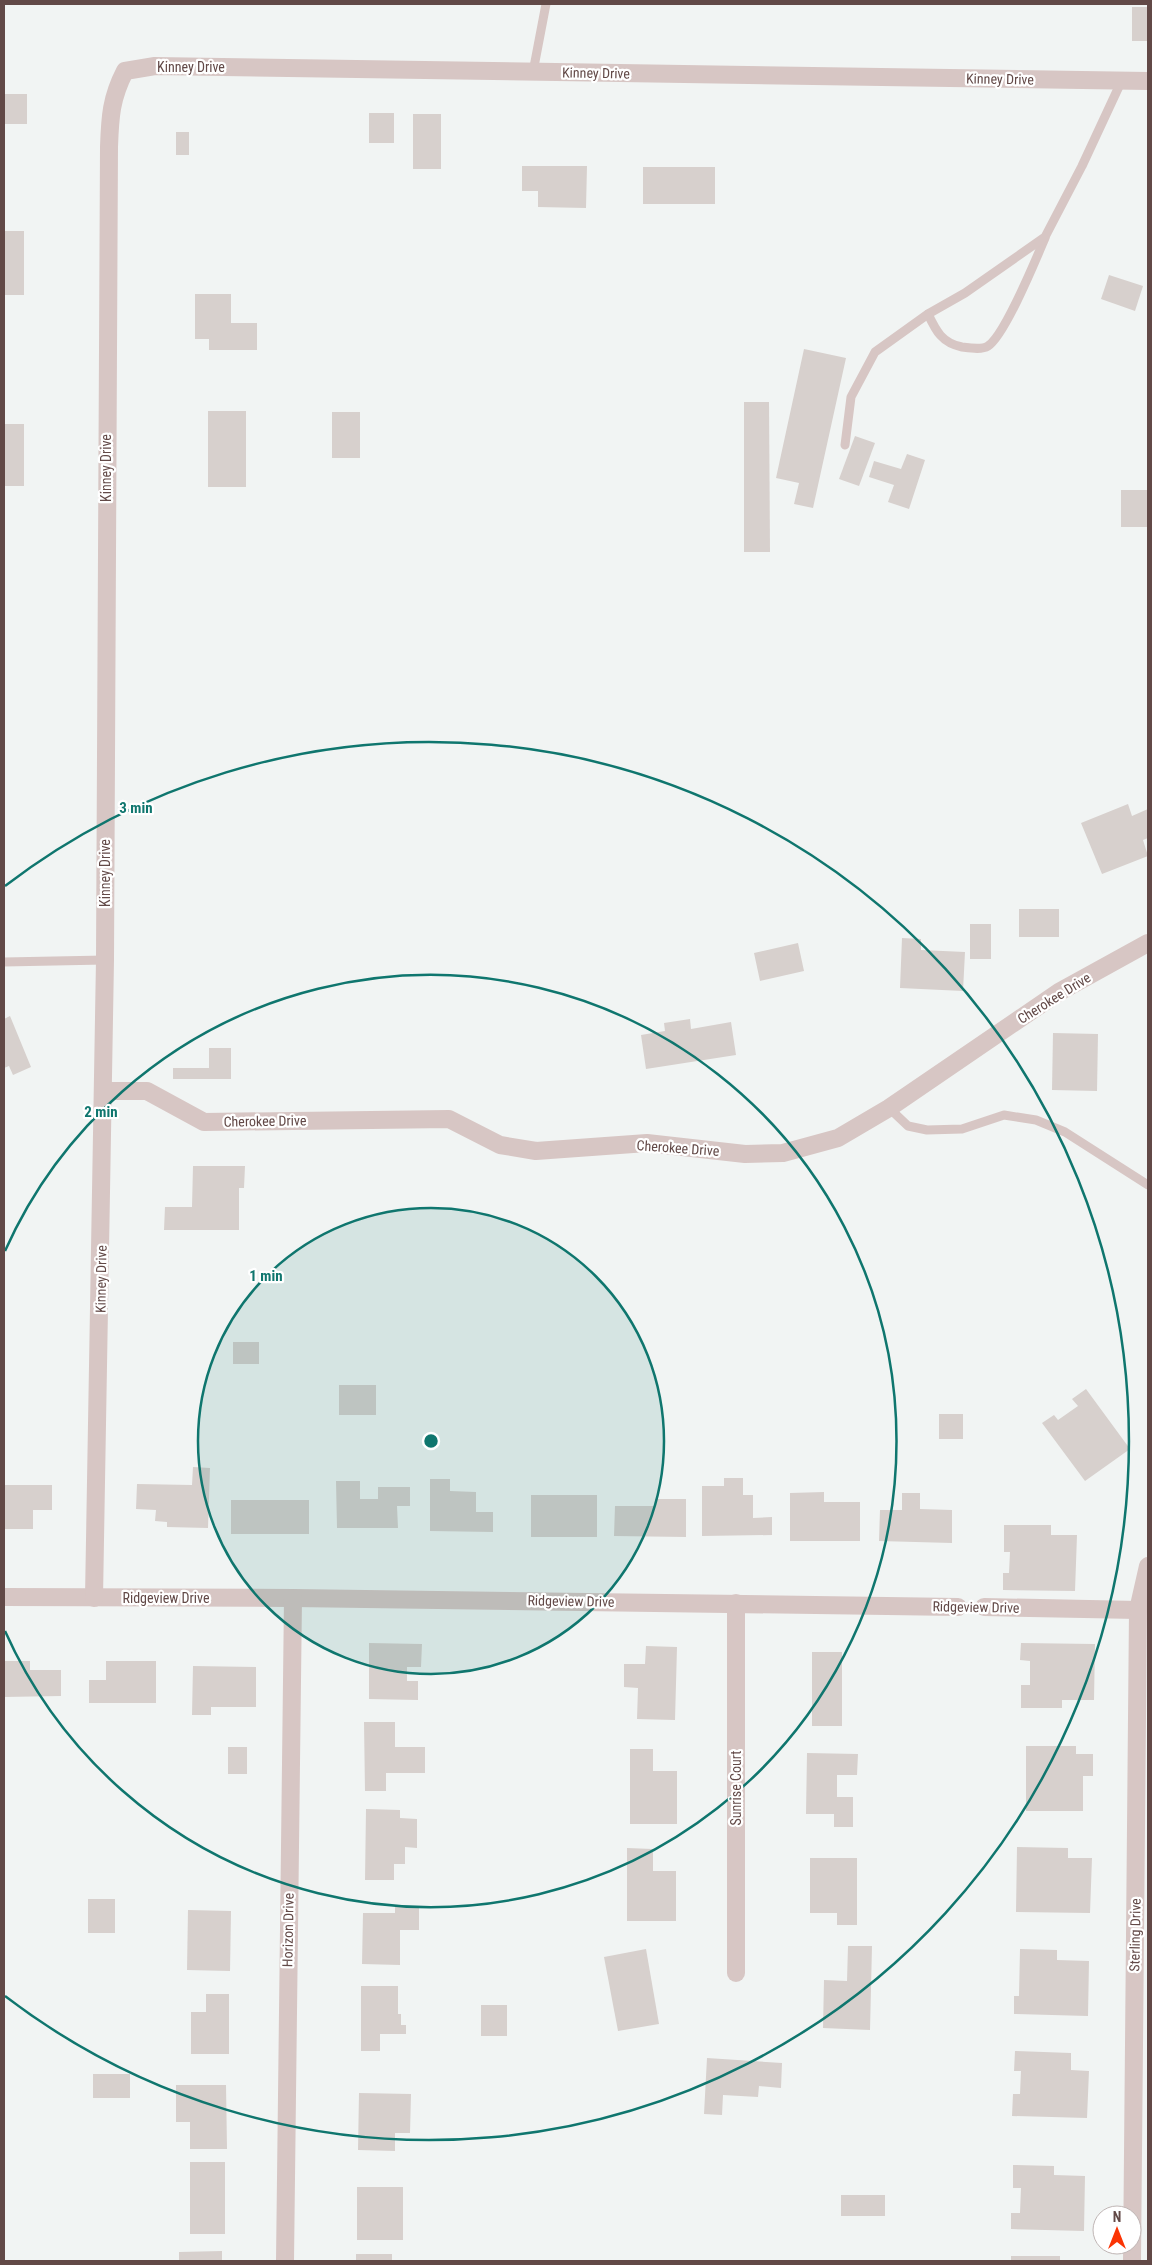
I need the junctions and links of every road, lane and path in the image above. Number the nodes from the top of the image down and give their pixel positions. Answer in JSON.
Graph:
{"nodes":[{"id":1,"x":546,"y":4,"type":"edge"},
{"id":2,"x":533,"y":72,"type":"junction"},
{"id":3,"x":1122,"y":80,"type":"junction"},
{"id":4,"x":1148,"y":81,"type":"edge"},
{"id":5,"x":1045,"y":238,"type":"junction"},
{"id":6,"x":928,"y":314,"type":"junction"},
{"id":7,"x":845,"y":444,"type":"dead end"},
{"id":8,"x":1148,"y":943,"type":"edge"},
{"id":9,"x":105,"y":960,"type":"junction"},
{"id":10,"x":4,"y":962,"type":"edge"},
{"id":11,"x":103,"y":1091,"type":"junction"},
{"id":12,"x":889,"y":1108,"type":"junction"},
{"id":13,"x":1148,"y":1185,"type":"edge"},
{"id":14,"x":1148,"y":1566,"type":"edge"},
{"id":15,"x":4,"y":1597,"type":"edge"},
{"id":16,"x":94,"y":1598,"type":"junction"},
{"id":17,"x":293,"y":1598,"type":"junction"},
{"id":18,"x":736,"y":1603,"type":"junction"},
{"id":19,"x":958,"y":1606,"type":"joint"},
{"id":20,"x":984,"y":1607,"type":"joint"},
{"id":21,"x":1138,"y":1610,"type":"junction"},
{"id":22,"x":1142,"y":1827,"type":"edge"},
{"id":23,"x":736,"y":1973,"type":"dead end"},
{"id":24,"x":1141,"y":2127,"type":"edge"},
{"id":25,"x":286,"y":2261,"type":"edge"},
{"id":26,"x":1132,"y":2261,"type":"edge"}],
"edges":[{"from":1,"to":2,"type":"lane"},
{"from":2,"to":3,"type":"street","name":"Kinney Drive"},
{"from":2,"to":9,"type":"street","name":"Kinney Drive"},
{"from":3,"to":4,"type":"street","name":"Kinney Drive"},
{"from":3,"to":5,"type":"lane"},
{"from":5,"to":6,"type":"lane"},
{"from":5,"to":6,"type":"lane"},
{"from":6,"to":7,"type":"lane"},
{"from":8,"to":12,"type":"street","name":"Cherokee Drive"},
{"from":9,"to":10,"type":"lane"},
{"from":9,"to":11,"type":"street","name":"Kinney Drive"},
{"from":11,"to":12,"type":"street","name":"Cherokee Drive"},
{"from":11,"to":16,"type":"street","name":"Kinney Drive"},
{"from":12,"to":13,"type":"lane"},
{"from":14,"to":21,"type":"street","name":"Sterling Drive"},
{"from":15,"to":16,"type":"street","name":"Ridgeview Drive"},
{"from":16,"to":17,"type":"street","name":"Ridgeview Drive"},
{"from":17,"to":18,"type":"street","name":"Ridgeview Drive"},
{"from":17,"to":25,"type":"street","name":"Horizon Drive"},
{"from":18,"to":19,"type":"street","name":"Ridgeview Drive"},
{"from":18,"to":23,"type":"street","name":"Sunrise Court"},
{"from":19,"to":20,"type":"lane","name":"Ridgeview Drive"},
{"from":20,"to":21,"type":"street","name":"Ridgeview Drive"},
{"from":21,"to":22,"type":"street","name":"Sterling Drive"},
{"from":22,"to":24,"type":"street","name":"Sterling Drive"},
{"from":24,"to":26,"type":"street","name":"Sterling Drive"}]}
